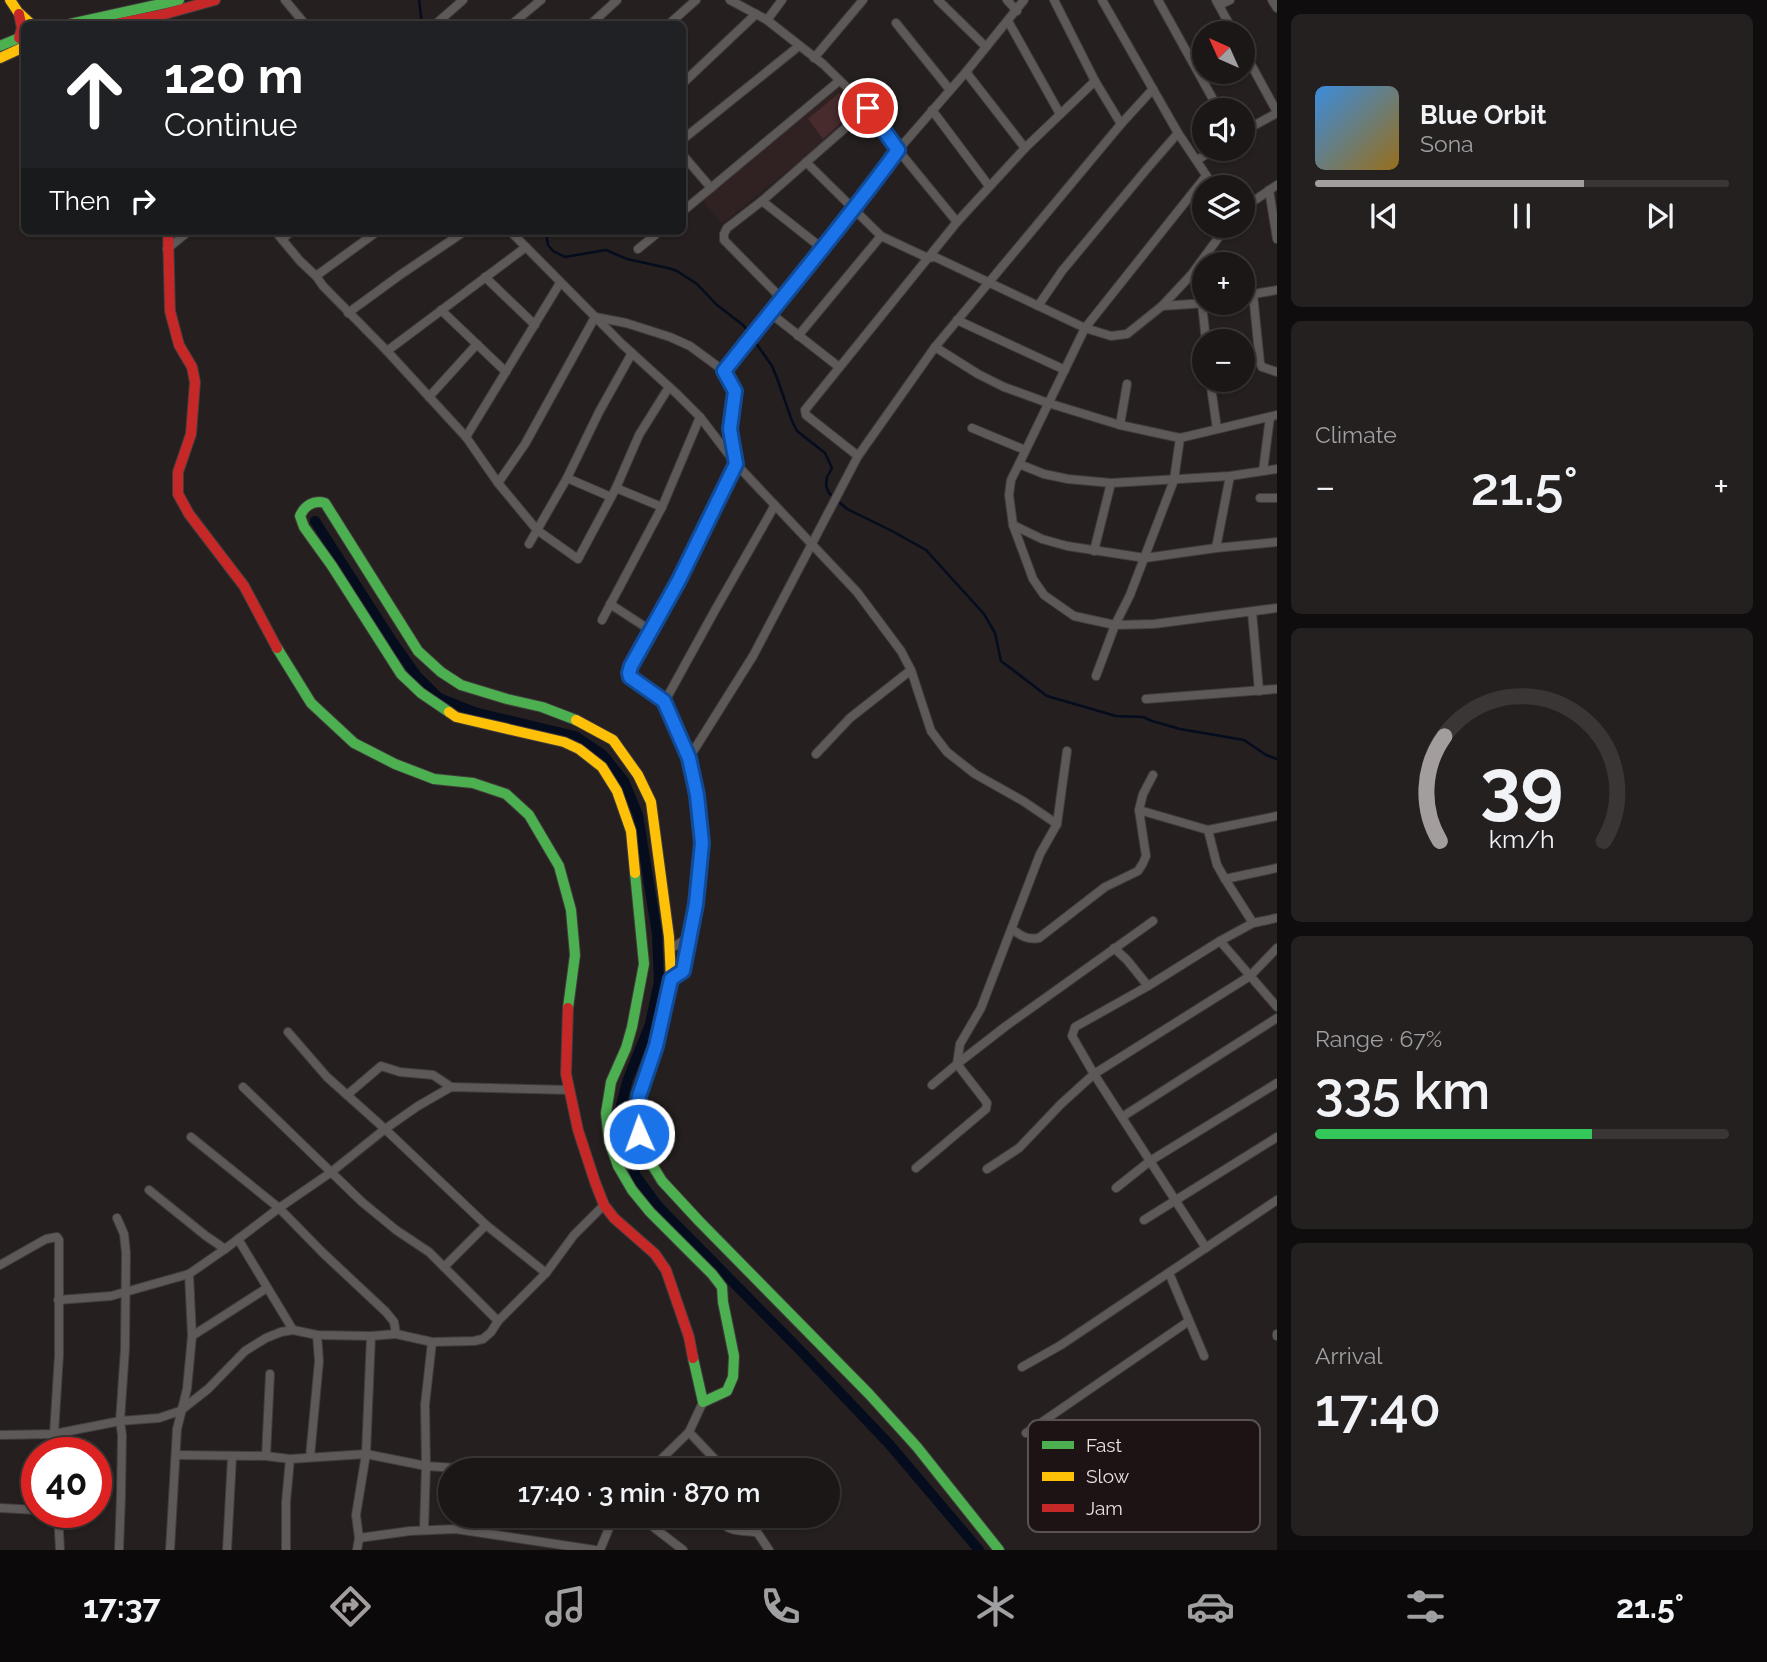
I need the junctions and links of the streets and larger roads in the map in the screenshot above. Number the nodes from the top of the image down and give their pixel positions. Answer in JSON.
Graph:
{"nodes":[{"id":1,"x":10,"y":0,"type":"edge"},
{"id":2,"x":179,"y":0,"type":"edge"},
{"id":3,"x":215,"y":0,"type":"edge"},
{"id":4,"x":285,"y":0,"type":"edge"},
{"id":5,"x":463,"y":0,"type":"edge"},
{"id":6,"x":541,"y":0,"type":"edge"},
{"id":7,"x":617,"y":0,"type":"edge"},
{"id":8,"x":696,"y":0,"type":"edge"},
{"id":9,"x":730,"y":0,"type":"edge"},
{"id":10,"x":782,"y":0,"type":"edge"},
{"id":11,"x":863,"y":0,"type":"edge"},
{"id":12,"x":938,"y":0,"type":"edge"},
{"id":13,"x":1007,"y":0,"type":"edge"},
{"id":14,"x":1024,"y":0,"type":"edge"},
{"id":15,"x":1054,"y":0,"type":"edge"},
{"id":16,"x":1102,"y":0,"type":"edge"},
{"id":17,"x":1158,"y":0,"type":"edge"},
{"id":18,"x":1230,"y":0,"type":"edge"},
{"id":19,"x":1272,"y":0,"type":"edge"},
{"id":20,"x":1218,"y":3,"type":"edge"},
{"id":21,"x":1277,"y":8,"type":"edge"},
{"id":22,"x":1017,"y":11,"type":"junction"},
{"id":23,"x":18,"y":12,"type":"junction"},
{"id":24,"x":756,"y":14,"type":"junction"},
{"id":25,"x":767,"y":20,"type":"junction"},
{"id":26,"x":28,"y":21,"type":"edge"},
{"id":27,"x":83,"y":21,"type":"edge"},
{"id":28,"x":143,"y":21,"type":"edge"},
{"id":29,"x":302,"y":21,"type":"edge"},
{"id":30,"x":439,"y":21,"type":"edge"},
{"id":31,"x":516,"y":21,"type":"edge"},
{"id":32,"x":595,"y":21,"type":"edge"},
{"id":33,"x":672,"y":21,"type":"edge"},
{"id":34,"x":1008,"y":21,"type":"junction"},
{"id":35,"x":1228,"y":21,"type":"edge"},
{"id":36,"x":896,"y":23,"type":"dead end"},
{"id":37,"x":21,"y":24,"type":"edge"},
{"id":38,"x":21,"y":41,"type":"edge"},
{"id":39,"x":21,"y":42,"type":"edge"},
{"id":40,"x":0,"y":46,"type":"edge"},
{"id":41,"x":799,"y":46,"type":"junction"},
{"id":42,"x":986,"y":47,"type":"junction"},
{"id":43,"x":0,"y":58,"type":"edge"},
{"id":44,"x":814,"y":58,"type":"junction"},
{"id":45,"x":966,"y":72,"type":"junction"},
{"id":46,"x":1255,"y":72,"type":"edge"},
{"id":47,"x":686,"y":80,"type":"edge"},
{"id":48,"x":839,"y":81,"type":"junction"},
{"id":49,"x":1095,"y":81,"type":"junction"},
{"id":50,"x":1153,"y":89,"type":"junction"},
{"id":51,"x":950,"y":90,"type":"junction"},
{"id":52,"x":1212,"y":98,"type":"edge"},
{"id":53,"x":868,"y":108,"type":"junction"},
{"id":54,"x":932,"y":110,"type":"junction"},
{"id":55,"x":1277,"y":113,"type":"edge"},
{"id":56,"x":1060,"y":114,"type":"junction"},
{"id":57,"x":1121,"y":124,"type":"junction"},
{"id":58,"x":1255,"y":125,"type":"edge"},
{"id":59,"x":1178,"y":133,"type":"junction"},
{"id":60,"x":686,"y":137,"type":"edge"},
{"id":61,"x":1025,"y":148,"type":"junction"},
{"id":62,"x":898,"y":150,"type":"junction"},
{"id":63,"x":1192,"y":153,"type":"edge"},
{"id":64,"x":686,"y":159,"type":"edge"},
{"id":65,"x":806,"y":162,"type":"junction"},
{"id":66,"x":989,"y":186,"type":"junction"},
{"id":67,"x":711,"y":188,"type":"junction"},
{"id":68,"x":1273,"y":188,"type":"edge"},
{"id":69,"x":1192,"y":194,"type":"edge"},
{"id":70,"x":1255,"y":200,"type":"edge"},
{"id":71,"x":762,"y":201,"type":"junction"},
{"id":72,"x":686,"y":209,"type":"edge"},
{"id":73,"x":855,"y":209,"type":"junction"},
{"id":74,"x":957,"y":222,"type":"junction"},
{"id":75,"x":168,"y":235,"type":"edge"},
{"id":76,"x":184,"y":235,"type":"edge"},
{"id":77,"x":278,"y":235,"type":"edge"},
{"id":78,"x":287,"y":235,"type":"edge"},
{"id":79,"x":372,"y":235,"type":"edge"},
{"id":80,"x":459,"y":235,"type":"edge"},
{"id":81,"x":514,"y":235,"type":"edge"},
{"id":82,"x":655,"y":235,"type":"edge"},
{"id":83,"x":881,"y":236,"type":"junction"},
{"id":84,"x":1218,"y":238,"type":"edge"},
{"id":85,"x":282,"y":239,"type":"junction"},
{"id":86,"x":1277,"y":239,"type":"edge"},
{"id":87,"x":526,"y":247,"type":"junction"},
{"id":88,"x":167,"y":249,"type":"junction"},
{"id":89,"x":638,"y":249,"type":"dead end"},
{"id":90,"x":823,"y":249,"type":"junction"},
{"id":91,"x":928,"y":258,"type":"junction"},
{"id":92,"x":316,"y":276,"type":"junction"},
{"id":93,"x":485,"y":277,"type":"junction"},
{"id":94,"x":989,"y":282,"type":"junction"},
{"id":95,"x":561,"y":283,"type":"junction"},
{"id":96,"x":1277,"y":290,"type":"edge"},
{"id":97,"x":1255,"y":294,"type":"edge"},
{"id":98,"x":781,"y":299,"type":"junction"},
{"id":99,"x":1192,"y":304,"type":"edge"},
{"id":100,"x":1038,"y":306,"type":"junction"},
{"id":101,"x":1162,"y":306,"type":"junction"},
{"id":102,"x":441,"y":310,"type":"junction"},
{"id":103,"x":348,"y":313,"type":"junction"},
{"id":104,"x":770,"y":313,"type":"junction"},
{"id":105,"x":1255,"y":314,"type":"edge"},
{"id":106,"x":595,"y":317,"type":"junction"},
{"id":107,"x":957,"y":320,"type":"junction"},
{"id":108,"x":535,"y":326,"type":"junction"},
{"id":109,"x":1085,"y":328,"type":"junction"},
{"id":110,"x":798,"y":336,"type":"junction"},
{"id":111,"x":477,"y":344,"type":"junction"},
{"id":112,"x":935,"y":347,"type":"junction"},
{"id":113,"x":387,"y":351,"type":"junction"},
{"id":114,"x":632,"y":353,"type":"junction"},
{"id":115,"x":839,"y":367,"type":"junction"},
{"id":116,"x":1065,"y":370,"type":"junction"},
{"id":117,"x":724,"y":371,"type":"junction"},
{"id":118,"x":506,"y":372,"type":"junction"},
{"id":119,"x":1277,"y":372,"type":"edge"},
{"id":120,"x":1127,"y":384,"type":"dead end"},
{"id":121,"x":669,"y":387,"type":"junction"},
{"id":122,"x":1212,"y":392,"type":"edge"},
{"id":123,"x":429,"y":397,"type":"junction"},
{"id":124,"x":1048,"y":403,"type":"junction"},
{"id":125,"x":1274,"y":416,"type":"edge"},
{"id":126,"x":700,"y":417,"type":"junction"},
{"id":127,"x":1120,"y":425,"type":"junction"},
{"id":128,"x":972,"y":428,"type":"dead end"},
{"id":129,"x":1217,"y":429,"type":"junction"},
{"id":130,"x":466,"y":437,"type":"junction"},
{"id":131,"x":1180,"y":438,"type":"junction"},
{"id":132,"x":1025,"y":450,"type":"junction"},
{"id":133,"x":858,"y":456,"type":"junction"},
{"id":134,"x":736,"y":464,"type":"junction"},
{"id":135,"x":1019,"y":464,"type":"junction"},
{"id":136,"x":1277,"y":469,"type":"edge"},
{"id":137,"x":1263,"y":471,"type":"junction"},
{"id":138,"x":1230,"y":476,"type":"junction"},
{"id":139,"x":567,"y":478,"type":"junction"},
{"id":140,"x":1174,"y":481,"type":"junction"},
{"id":141,"x":1111,"y":483,"type":"junction"},
{"id":142,"x":498,"y":484,"type":"junction"},
{"id":143,"x":616,"y":488,"type":"junction"},
{"id":144,"x":611,"y":497,"type":"junction"},
{"id":145,"x":1259,"y":498,"type":"dead end"},
{"id":146,"x":1277,"y":498,"type":"edge"},
{"id":147,"x":775,"y":505,"type":"junction"},
{"id":148,"x":662,"y":507,"type":"junction"},
{"id":149,"x":1013,"y":525,"type":"junction"},
{"id":150,"x":537,"y":530,"type":"junction"},
{"id":151,"x":1277,"y":542,"type":"edge"},
{"id":152,"x":812,"y":543,"type":"junction"},
{"id":153,"x":529,"y":544,"type":"dead end"},
{"id":154,"x":1216,"y":548,"type":"junction"},
{"id":155,"x":1094,"y":551,"type":"junction"},
{"id":156,"x":1145,"y":558,"type":"junction"},
{"id":157,"x":610,"y":604,"type":"junction"},
{"id":158,"x":1277,"y":608,"type":"edge"},
{"id":159,"x":1252,"y":612,"type":"junction"},
{"id":160,"x":602,"y":620,"type":"dead end"},
{"id":161,"x":1115,"y":625,"type":"junction"},
{"id":162,"x":650,"y":630,"type":"junction"},
{"id":163,"x":911,"y":670,"type":"junction"},
{"id":164,"x":1096,"y":676,"type":"dead end"},
{"id":165,"x":1277,"y":689,"type":"edge"},
{"id":166,"x":1259,"y":691,"type":"junction"},
{"id":167,"x":1146,"y":699,"type":"dead end"},
{"id":168,"x":664,"y":701,"type":"junction"},
{"id":169,"x":1068,"y":751,"type":"dead end"},
{"id":170,"x":816,"y":754,"type":"dead end"},
{"id":171,"x":689,"y":758,"type":"junction"},
{"id":172,"x":1153,"y":775,"type":"dead end"},
{"id":173,"x":1139,"y":810,"type":"junction"},
{"id":174,"x":1277,"y":816,"type":"edge"},
{"id":175,"x":1057,"y":824,"type":"junction"},
{"id":176,"x":1208,"y":830,"type":"junction"},
{"id":177,"x":1277,"y":868,"type":"edge"},
{"id":178,"x":1225,"y":879,"type":"junction"},
{"id":179,"x":1276,"y":920,"type":"edge"},
{"id":180,"x":1153,"y":921,"type":"dead end"},
{"id":181,"x":1253,"y":923,"type":"junction"},
{"id":182,"x":1012,"y":929,"type":"junction"},
{"id":183,"x":691,"y":936,"type":"junction"},
{"id":184,"x":1220,"y":940,"type":"junction"},
{"id":185,"x":1114,"y":948,"type":"junction"},
{"id":186,"x":1277,"y":948,"type":"edge"},
{"id":187,"x":670,"y":949,"type":"junction"},
{"id":188,"x":1250,"y":976,"type":"junction"},
{"id":189,"x":671,"y":979,"type":"junction"},
{"id":190,"x":1148,"y":986,"type":"junction"},
{"id":191,"x":1277,"y":1007,"type":"edge"},
{"id":192,"x":1277,"y":1018,"type":"edge"},
{"id":193,"x":288,"y":1032,"type":"dead end"},
{"id":194,"x":957,"y":1064,"type":"junction"},
{"id":195,"x":1094,"y":1074,"type":"junction"},
{"id":196,"x":1277,"y":1083,"type":"edge"},
{"id":197,"x":932,"y":1085,"type":"dead end"},
{"id":198,"x":243,"y":1087,"type":"dead end"},
{"id":199,"x":451,"y":1087,"type":"junction"},
{"id":200,"x":570,"y":1090,"type":"junction"},
{"id":201,"x":347,"y":1095,"type":"junction"},
{"id":202,"x":1122,"y":1117,"type":"junction"},
{"id":203,"x":385,"y":1129,"type":"junction"},
{"id":204,"x":191,"y":1137,"type":"dead end"},
{"id":205,"x":1277,"y":1137,"type":"edge"},
{"id":206,"x":1150,"y":1161,"type":"junction"},
{"id":207,"x":916,"y":1168,"type":"dead end"},
{"id":208,"x":988,"y":1169,"type":"dead end"},
{"id":209,"x":330,"y":1173,"type":"junction"},
{"id":210,"x":1116,"y":1188,"type":"dead end"},
{"id":211,"x":149,"y":1190,"type":"dead end"},
{"id":212,"x":1277,"y":1200,"type":"edge"},
{"id":213,"x":1176,"y":1201,"type":"junction"},
{"id":214,"x":604,"y":1205,"type":"junction"},
{"id":215,"x":279,"y":1208,"type":"junction"},
{"id":216,"x":117,"y":1218,"type":"dead end"},
{"id":217,"x":1144,"y":1220,"type":"dead end"},
{"id":218,"x":486,"y":1225,"type":"junction"},
{"id":219,"x":238,"y":1239,"type":"junction"},
{"id":220,"x":1206,"y":1248,"type":"junction"},
{"id":221,"x":225,"y":1249,"type":"junction"},
{"id":222,"x":0,"y":1265,"type":"edge"},
{"id":223,"x":444,"y":1267,"type":"junction"},
{"id":224,"x":546,"y":1273,"type":"junction"},
{"id":225,"x":1169,"y":1273,"type":"junction"},
{"id":226,"x":189,"y":1274,"type":"junction"},
{"id":227,"x":267,"y":1288,"type":"junction"},
{"id":228,"x":125,"y":1292,"type":"junction"},
{"id":229,"x":58,"y":1300,"type":"junction"},
{"id":230,"x":498,"y":1321,"type":"junction"},
{"id":231,"x":1189,"y":1321,"type":"junction"},
{"id":232,"x":293,"y":1330,"type":"junction"},
{"id":233,"x":396,"y":1334,"type":"junction"},
{"id":234,"x":317,"y":1335,"type":"junction"},
{"id":235,"x":192,"y":1336,"type":"junction"},
{"id":236,"x":371,"y":1336,"type":"junction"},
{"id":237,"x":432,"y":1342,"type":"junction"},
{"id":238,"x":1204,"y":1356,"type":"dead end"},
{"id":239,"x":1022,"y":1367,"type":"dead end"},
{"id":240,"x":270,"y":1374,"type":"dead end"},
{"id":241,"x":703,"y":1402,"type":"junction"},
{"id":242,"x":180,"y":1411,"type":"junction"},
{"id":243,"x":1045,"y":1420,"type":"edge"},
{"id":244,"x":120,"y":1421,"type":"junction"},
{"id":245,"x":689,"y":1432,"type":"junction"},
{"id":246,"x":54,"y":1434,"type":"junction"},
{"id":247,"x":0,"y":1435,"type":"edge"},
{"id":248,"x":54,"y":1437,"type":"edge"},
{"id":249,"x":366,"y":1454,"type":"junction"},
{"id":250,"x":176,"y":1455,"type":"junction"},
{"id":251,"x":266,"y":1456,"type":"junction"},
{"id":252,"x":232,"y":1457,"type":"junction"},
{"id":253,"x":310,"y":1457,"type":"junction"},
{"id":254,"x":662,"y":1458,"type":"edge"},
{"id":255,"x":714,"y":1458,"type":"edge"},
{"id":256,"x":290,"y":1459,"type":"junction"},
{"id":257,"x":426,"y":1466,"type":"junction"},
{"id":258,"x":438,"y":1467,"type":"edge"},
{"id":259,"x":0,"y":1508,"type":"edge"},
{"id":260,"x":21,"y":1509,"type":"edge"},
{"id":261,"x":59,"y":1528,"type":"edge"},
{"id":262,"x":608,"y":1528,"type":"edge"},
{"id":263,"x":655,"y":1528,"type":"edge"},
{"id":264,"x":728,"y":1528,"type":"edge"},
{"id":265,"x":755,"y":1528,"type":"edge"},
{"id":266,"x":424,"y":1530,"type":"junction"},
{"id":267,"x":757,"y":1532,"type":"junction"},
{"id":268,"x":359,"y":1538,"type":"junction"},
{"id":269,"x":60,"y":1550,"type":"edge"},
{"id":270,"x":119,"y":1550,"type":"edge"},
{"id":271,"x":170,"y":1550,"type":"edge"},
{"id":272,"x":227,"y":1550,"type":"edge"},
{"id":273,"x":286,"y":1550,"type":"edge"},
{"id":274,"x":357,"y":1550,"type":"edge"},
{"id":275,"x":597,"y":1550,"type":"edge"},
{"id":276,"x":684,"y":1550,"type":"edge"},
{"id":277,"x":769,"y":1550,"type":"edge"},
{"id":278,"x":999,"y":1550,"type":"edge"}],
"edges":[{"from":1,"to":23,"type":"street"},
{"from":2,"to":27,"type":"street"},
{"from":3,"to":28,"type":"street"},
{"from":4,"to":29,"type":"street"},
{"from":5,"to":30,"type":"street"},
{"from":6,"to":31,"type":"street"},
{"from":7,"to":32,"type":"street"},
{"from":8,"to":33,"type":"street"},
{"from":9,"to":24,"type":"street"},
{"from":10,"to":25,"type":"street"},
{"from":11,"to":44,"type":"street"},
{"from":12,"to":42,"type":"street"},
{"from":13,"to":22,"type":"street"},
{"from":14,"to":22,"type":"street"},
{"from":15,"to":49,"type":"street"},
{"from":16,"to":50,"type":"street"},
{"from":17,"to":52,"type":"street"},
{"from":18,"to":20,"type":"street"},
{"from":19,"to":21,"type":"street"},
{"from":20,"to":35,"type":"street"},
{"from":22,"to":34,"type":"street"},
{"from":23,"to":26,"type":"street"},
{"from":23,"to":37,"type":"street"},
{"from":24,"to":25,"type":"street"},
{"from":24,"to":47,"type":"street"},
{"from":25,"to":41,"type":"street"},
{"from":34,"to":42,"type":"street"},
{"from":34,"to":56,"type":"street"},
{"from":36,"to":51,"type":"street"},
{"from":38,"to":40,"type":"street"},
{"from":39,"to":43,"type":"street"},
{"from":41,"to":44,"type":"street"},
{"from":41,"to":60,"type":"street"},
{"from":42,"to":45,"type":"street"},
{"from":44,"to":48,"type":"street"},
{"from":45,"to":51,"type":"street"},
{"from":45,"to":61,"type":"street"},
{"from":46,"to":55,"type":"street"},
{"from":48,"to":53,"type":"street"},
{"from":48,"to":67,"type":"street"},
{"from":49,"to":56,"type":"street"},
{"from":49,"to":57,"type":"street"},
{"from":50,"to":57,"type":"street"},
{"from":50,"to":59,"type":"street"},
{"from":51,"to":54,"type":"street"},
{"from":53,"to":62,"type":"street"},
{"from":53,"to":65,"type":"street"},
{"from":54,"to":62,"type":"street"},
{"from":54,"to":66,"type":"street"},
{"from":55,"to":58,"type":"street"},
{"from":56,"to":61,"type":"street"},
{"from":57,"to":94,"type":"street"},
{"from":59,"to":63,"type":"street"},
{"from":59,"to":100,"type":"street"},
{"from":61,"to":66,"type":"street"},
{"from":62,"to":73,"type":"street"},
{"from":62,"to":74,"type":"street"},
{"from":64,"to":67,"type":"street"},
{"from":65,"to":71,"type":"street"},
{"from":65,"to":73,"type":"street"},
{"from":66,"to":74,"type":"street"},
{"from":67,"to":72,"type":"street"},
{"from":68,"to":70,"type":"street"},
{"from":68,"to":86,"type":"street"},
{"from":69,"to":109,"type":"street"},
{"from":71,"to":90,"type":"street"},
{"from":71,"to":98,"type":"street"},
{"from":73,"to":83,"type":"street"},
{"from":73,"to":90,"type":"street"},
{"from":74,"to":91,"type":"street"},
{"from":75,"to":88,"type":"street"},
{"from":76,"to":88,"type":"street"},
{"from":77,"to":85,"type":"street"},
{"from":78,"to":85,"type":"street"},
{"from":79,"to":92,"type":"street"},
{"from":80,"to":103,"type":"street"},
{"from":81,"to":87,"type":"street"},
{"from":82,"to":89,"type":"street"},
{"from":83,"to":91,"type":"street"},
{"from":83,"to":110,"type":"street"},
{"from":84,"to":101,"type":"street"},
{"from":85,"to":92,"type":"street"},
{"from":87,"to":93,"type":"street"},
{"from":87,"to":95,"type":"street"},
{"from":88,"to":200,"type":"street"},
{"from":90,"to":98,"type":"street"},
{"from":91,"to":94,"type":"street"},
{"from":91,"to":115,"type":"street"},
{"from":92,"to":103,"type":"street"},
{"from":93,"to":102,"type":"street"},
{"from":93,"to":108,"type":"street"},
{"from":94,"to":100,"type":"street"},
{"from":94,"to":107,"type":"street"},
{"from":95,"to":106,"type":"street"},
{"from":95,"to":108,"type":"street"},
{"from":96,"to":97,"type":"street"},
{"from":98,"to":104,"type":"street"},
{"from":99,"to":101,"type":"street"},
{"from":100,"to":109,"type":"street"},
{"from":101,"to":109,"type":"street"},
{"from":102,"to":111,"type":"street"},
{"from":102,"to":113,"type":"street"},
{"from":103,"to":113,"type":"street"},
{"from":104,"to":110,"type":"street"},
{"from":104,"to":117,"type":"street"},
{"from":105,"to":119,"type":"street"},
{"from":106,"to":114,"type":"street"},
{"from":106,"to":117,"type":"street"},
{"from":106,"to":142,"type":"street"},
{"from":107,"to":112,"type":"street"},
{"from":107,"to":116,"type":"street"},
{"from":108,"to":118,"type":"street"},
{"from":109,"to":116,"type":"street"},
{"from":110,"to":115,"type":"street"},
{"from":111,"to":118,"type":"street"},
{"from":111,"to":123,"type":"street"},
{"from":112,"to":124,"type":"street"},
{"from":112,"to":133,"type":"street"},
{"from":113,"to":123,"type":"street"},
{"from":114,"to":121,"type":"street"},
{"from":114,"to":139,"type":"street"},
{"from":115,"to":133,"type":"street"},
{"from":116,"to":124,"type":"street"},
{"from":117,"to":134,"type":"street"},
{"from":118,"to":130,"type":"street"},
{"from":120,"to":127,"type":"street"},
{"from":121,"to":126,"type":"street"},
{"from":121,"to":143,"type":"street"},
{"from":122,"to":129,"type":"street"},
{"from":123,"to":130,"type":"street"},
{"from":124,"to":127,"type":"street"},
{"from":124,"to":132,"type":"street"},
{"from":125,"to":129,"type":"street"},
{"from":125,"to":137,"type":"street"},
{"from":126,"to":134,"type":"street"},
{"from":126,"to":148,"type":"street"},
{"from":127,"to":131,"type":"street"},
{"from":128,"to":132,"type":"street"},
{"from":129,"to":131,"type":"street"},
{"from":130,"to":142,"type":"street"},
{"from":131,"to":140,"type":"street"},
{"from":132,"to":135,"type":"street"},
{"from":133,"to":152,"type":"street"},
{"from":134,"to":147,"type":"street"},
{"from":134,"to":162,"type":"street"},
{"from":135,"to":141,"type":"street"},
{"from":135,"to":149,"type":"street"},
{"from":136,"to":137,"type":"street"},
{"from":137,"to":138,"type":"street"},
{"from":138,"to":140,"type":"street"},
{"from":138,"to":154,"type":"street"},
{"from":139,"to":144,"type":"street"},
{"from":139,"to":150,"type":"street"},
{"from":140,"to":141,"type":"street"},
{"from":140,"to":156,"type":"street"},
{"from":141,"to":155,"type":"street"},
{"from":142,"to":150,"type":"street"},
{"from":143,"to":144,"type":"street"},
{"from":143,"to":148,"type":"street"},
{"from":144,"to":150,"type":"street"},
{"from":145,"to":146,"type":"street"},
{"from":147,"to":152,"type":"street"},
{"from":147,"to":168,"type":"street"},
{"from":148,"to":157,"type":"street"},
{"from":149,"to":155,"type":"street"},
{"from":149,"to":161,"type":"street"},
{"from":150,"to":153,"type":"street"},
{"from":151,"to":154,"type":"street"},
{"from":152,"to":163,"type":"street"},
{"from":152,"to":171,"type":"street"},
{"from":154,"to":156,"type":"street"},
{"from":155,"to":156,"type":"street"},
{"from":156,"to":161,"type":"street"},
{"from":157,"to":160,"type":"street"},
{"from":157,"to":162,"type":"street"},
{"from":158,"to":159,"type":"street"},
{"from":159,"to":161,"type":"street"},
{"from":159,"to":166,"type":"street"},
{"from":161,"to":164,"type":"street"},
{"from":162,"to":168,"type":"street"},
{"from":163,"to":170,"type":"street"},
{"from":163,"to":175,"type":"street"},
{"from":165,"to":166,"type":"street"},
{"from":166,"to":167,"type":"street"},
{"from":168,"to":171,"type":"street"},
{"from":169,"to":175,"type":"street"},
{"from":171,"to":183,"type":"street"},
{"from":172,"to":173,"type":"street"},
{"from":173,"to":176,"type":"street"},
{"from":173,"to":182,"type":"street"},
{"from":174,"to":176,"type":"street"},
{"from":175,"to":182,"type":"street"},
{"from":176,"to":178,"type":"street"},
{"from":177,"to":178,"type":"street"},
{"from":178,"to":181,"type":"street"},
{"from":179,"to":181,"type":"street"},
{"from":180,"to":185,"type":"street"},
{"from":181,"to":184,"type":"street"},
{"from":182,"to":194,"type":"street"},
{"from":183,"to":187,"type":"street"},
{"from":183,"to":189,"type":"street"},
{"from":184,"to":188,"type":"street"},
{"from":184,"to":190,"type":"street"},
{"from":185,"to":190,"type":"street"},
{"from":185,"to":194,"type":"street"},
{"from":186,"to":188,"type":"street"},
{"from":187,"to":189,"type":"street"},
{"from":187,"to":241,"type":"street"},
{"from":188,"to":191,"type":"street"},
{"from":188,"to":195,"type":"street"},
{"from":189,"to":278,"type":"street"},
{"from":190,"to":195,"type":"street"},
{"from":192,"to":202,"type":"street"},
{"from":193,"to":201,"type":"street"},
{"from":194,"to":197,"type":"street"},
{"from":194,"to":207,"type":"street"},
{"from":195,"to":202,"type":"street"},
{"from":195,"to":208,"type":"street"},
{"from":196,"to":206,"type":"street"},
{"from":198,"to":209,"type":"street"},
{"from":199,"to":200,"type":"street"},
{"from":199,"to":201,"type":"street"},
{"from":199,"to":203,"type":"street"},
{"from":200,"to":214,"type":"street"},
{"from":201,"to":203,"type":"street"},
{"from":202,"to":206,"type":"street"},
{"from":203,"to":209,"type":"street"},
{"from":203,"to":218,"type":"street"},
{"from":204,"to":215,"type":"street"},
{"from":205,"to":213,"type":"street"},
{"from":206,"to":210,"type":"street"},
{"from":206,"to":213,"type":"street"},
{"from":209,"to":215,"type":"street"},
{"from":209,"to":223,"type":"street"},
{"from":211,"to":221,"type":"street"},
{"from":212,"to":220,"type":"street"},
{"from":213,"to":217,"type":"street"},
{"from":213,"to":220,"type":"street"},
{"from":214,"to":224,"type":"street"},
{"from":214,"to":241,"type":"street"},
{"from":215,"to":219,"type":"street"},
{"from":215,"to":233,"type":"street"},
{"from":216,"to":228,"type":"street"},
{"from":218,"to":223,"type":"street"},
{"from":218,"to":224,"type":"street"},
{"from":219,"to":221,"type":"street"},
{"from":219,"to":227,"type":"street"},
{"from":220,"to":225,"type":"street"},
{"from":221,"to":226,"type":"street"},
{"from":222,"to":229,"type":"street"},
{"from":223,"to":230,"type":"street"},
{"from":224,"to":230,"type":"street"},
{"from":225,"to":231,"type":"street"},
{"from":225,"to":239,"type":"street"},
{"from":226,"to":228,"type":"street"},
{"from":226,"to":235,"type":"street"},
{"from":227,"to":232,"type":"street"},
{"from":227,"to":235,"type":"street"},
{"from":228,"to":229,"type":"street"},
{"from":228,"to":244,"type":"street"},
{"from":229,"to":246,"type":"street"},
{"from":230,"to":237,"type":"street"},
{"from":231,"to":238,"type":"street"},
{"from":231,"to":243,"type":"street"},
{"from":232,"to":234,"type":"street"},
{"from":232,"to":242,"type":"street"},
{"from":233,"to":236,"type":"street"},
{"from":233,"to":237,"type":"street"},
{"from":234,"to":236,"type":"street"},
{"from":234,"to":253,"type":"street"},
{"from":235,"to":242,"type":"street"},
{"from":236,"to":249,"type":"street"},
{"from":237,"to":257,"type":"street"},
{"from":240,"to":251,"type":"street"},
{"from":241,"to":245,"type":"street"},
{"from":242,"to":244,"type":"street"},
{"from":242,"to":250,"type":"street"},
{"from":244,"to":246,"type":"street"},
{"from":244,"to":270,"type":"street"},
{"from":245,"to":254,"type":"street"},
{"from":245,"to":255,"type":"street"},
{"from":246,"to":247,"type":"street"},
{"from":246,"to":248,"type":"street"},
{"from":249,"to":253,"type":"street"},
{"from":249,"to":257,"type":"street"},
{"from":249,"to":268,"type":"street"},
{"from":250,"to":252,"type":"street"},
{"from":250,"to":271,"type":"street"},
{"from":251,"to":252,"type":"street"},
{"from":251,"to":256,"type":"street"},
{"from":252,"to":272,"type":"street"},
{"from":253,"to":256,"type":"street"},
{"from":256,"to":273,"type":"street"},
{"from":257,"to":258,"type":"street"},
{"from":257,"to":266,"type":"street"},
{"from":259,"to":260,"type":"street"},
{"from":261,"to":269,"type":"street"},
{"from":262,"to":275,"type":"street"},
{"from":263,"to":276,"type":"street"},
{"from":264,"to":267,"type":"street"},
{"from":265,"to":267,"type":"street"},
{"from":266,"to":268,"type":"street"},
{"from":266,"to":275,"type":"street"},
{"from":267,"to":277,"type":"street"},
{"from":268,"to":274,"type":"street"}]}
